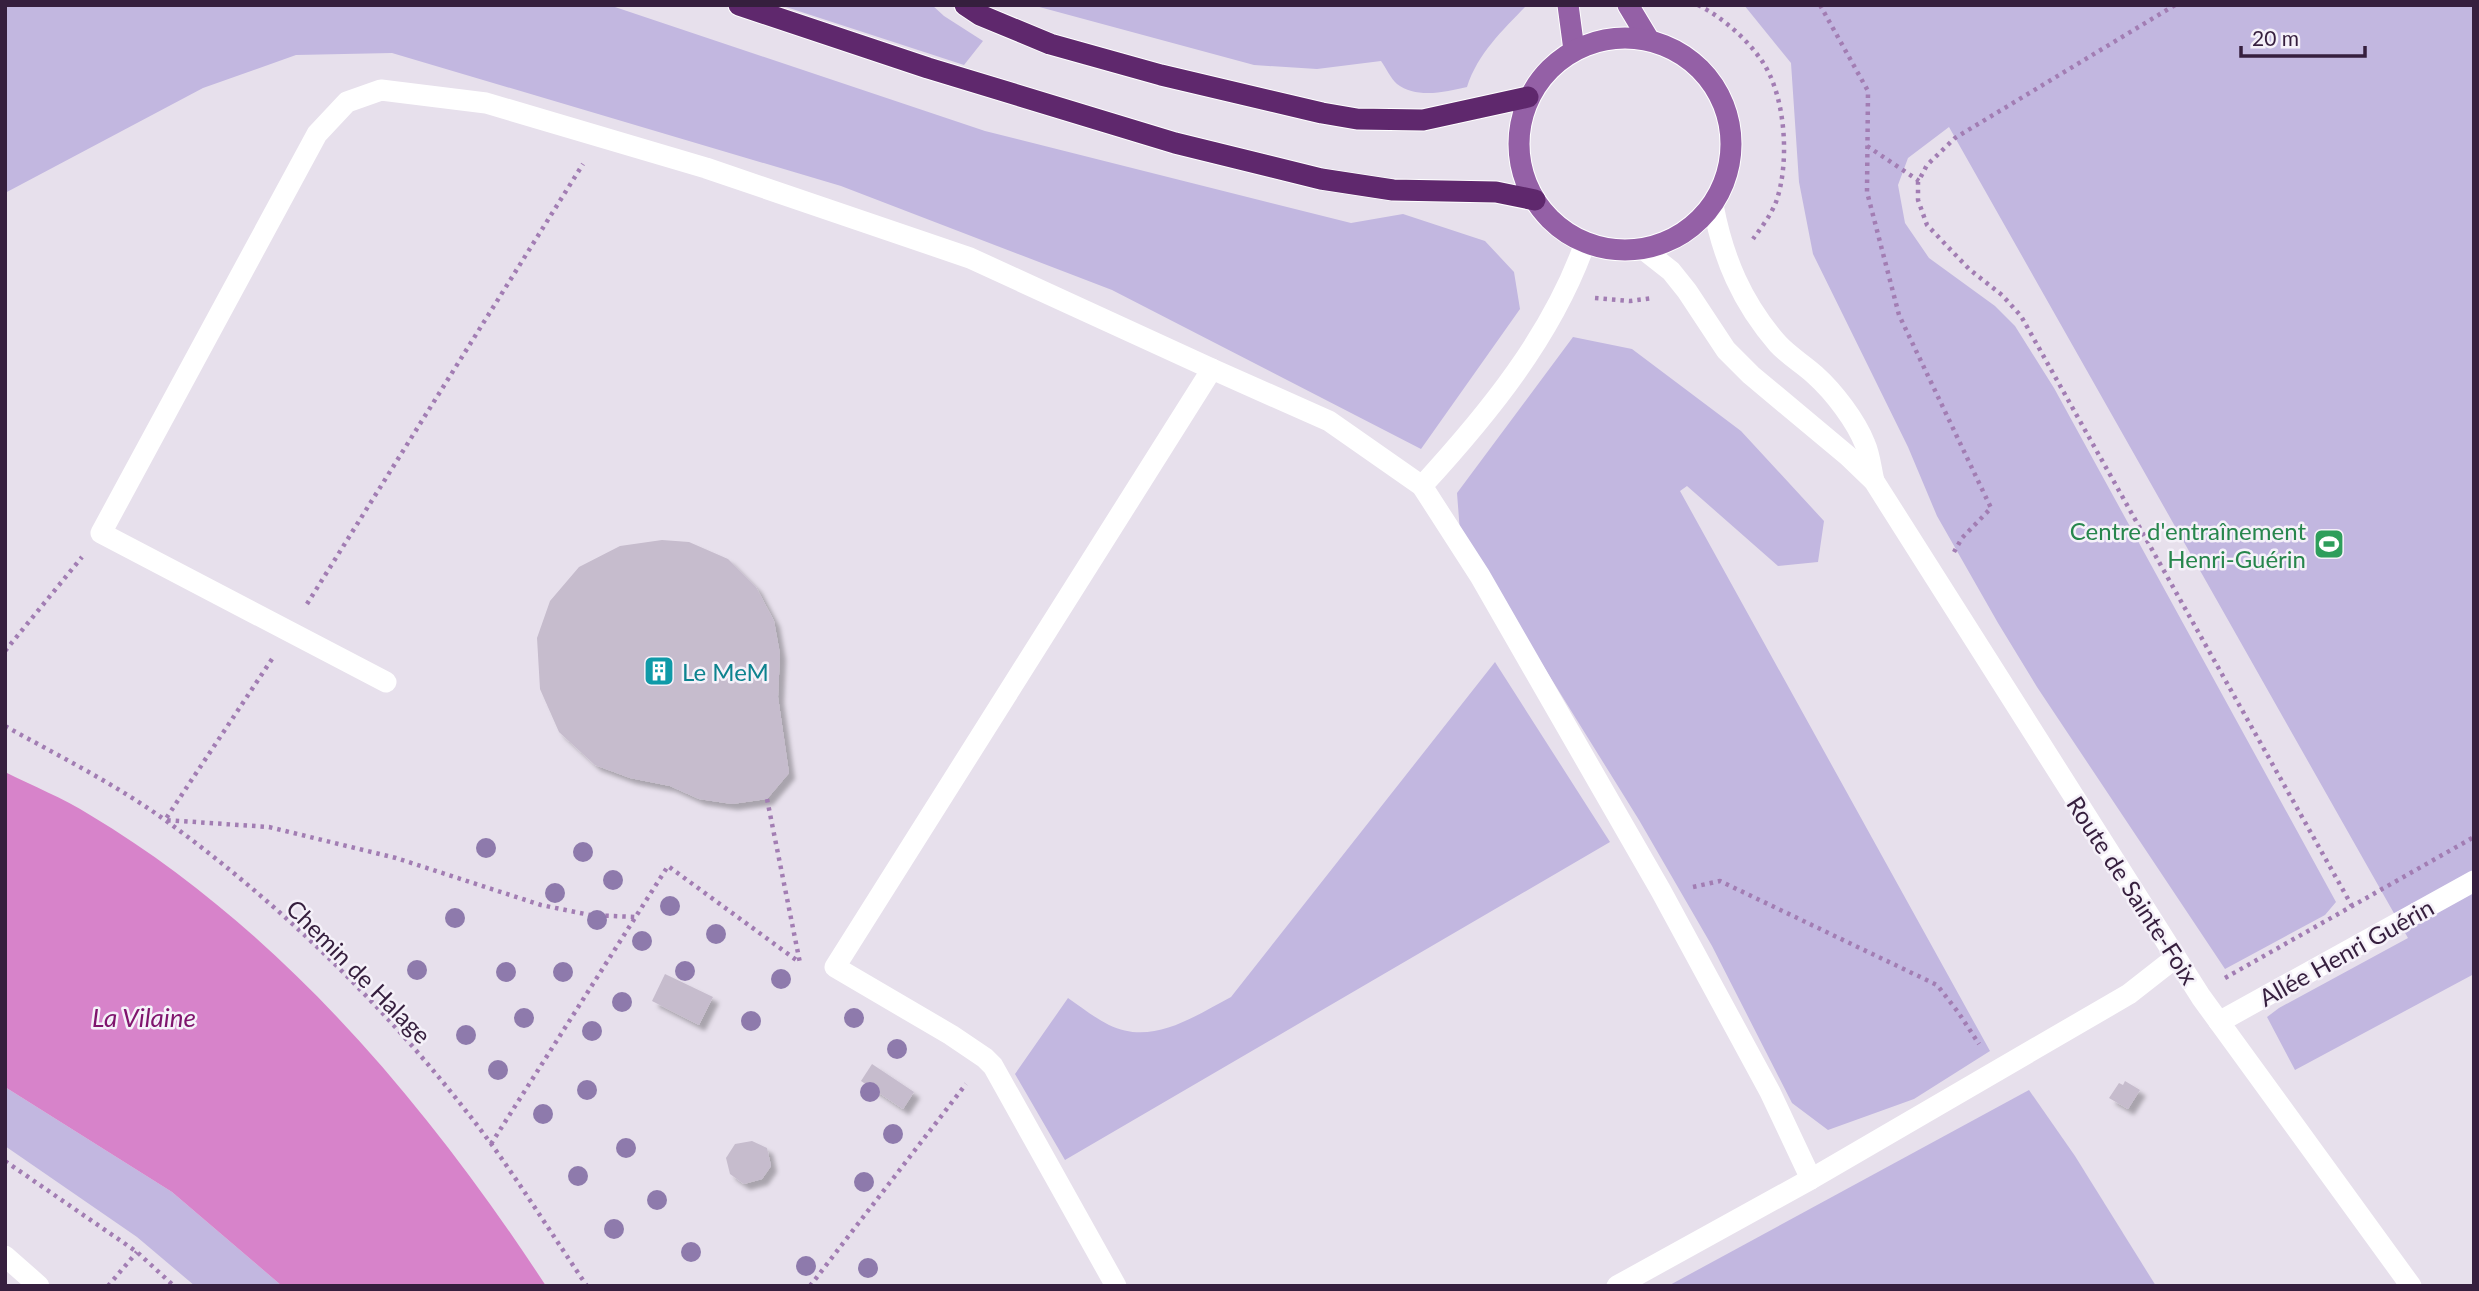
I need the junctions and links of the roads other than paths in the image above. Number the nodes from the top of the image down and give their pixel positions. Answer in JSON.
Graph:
{"nodes":[{"id":1,"x":739,"y":5,"type":"edge"},
{"id":2,"x":965,"y":5,"type":"edge"},
{"id":3,"x":1568,"y":5,"type":"edge"},
{"id":4,"x":1628,"y":5,"type":"edge"},
{"id":5,"x":1649,"y":40,"type":"junction"},
{"id":6,"x":1574,"y":50,"type":"junction"},
{"id":7,"x":1528,"y":97,"type":"junction"},
{"id":8,"x":1535,"y":200,"type":"junction"},
{"id":9,"x":1713,"y":205,"type":"junction"},
{"id":10,"x":1586,"y":243,"type":"junction"},
{"id":11,"x":1643,"y":249,"type":"junction"},
{"id":12,"x":1212,"y":369,"type":"junction"},
{"id":13,"x":1874,"y":481,"type":"junction"},
{"id":14,"x":1422,"y":486,"type":"junction"},
{"id":15,"x":386,"y":682,"type":"dead end"},
{"id":16,"x":2474,"y":881,"type":"edge"},
{"id":17,"x":2175,"y":958,"type":"junction"},
{"id":18,"x":2219,"y":1022,"type":"junction"},
{"id":19,"x":1811,"y":1179,"type":"junction"},
{"id":20,"x":5,"y":1256,"type":"edge"},
{"id":21,"x":38,"y":1286,"type":"edge"},
{"id":22,"x":1116,"y":1286,"type":"edge"},
{"id":23,"x":1618,"y":1286,"type":"edge"},
{"id":24,"x":2411,"y":1286,"type":"edge"}],
"edges":[{"from":1,"to":8,"type":"highway"},
{"from":2,"to":7,"type":"highway"},
{"from":3,"to":6,"type":"main road"},
{"from":4,"to":5,"type":"main road"},
{"from":5,"to":6,"type":"main road"},
{"from":5,"to":9,"type":"main road"},
{"from":6,"to":7,"type":"main road"},
{"from":7,"to":8,"type":"main road"},
{"from":8,"to":10,"type":"main road"},
{"from":9,"to":11,"type":"main road"},
{"from":9,"to":13,"type":"street","name":"Route de Sainte-Foix"},
{"from":10,"to":11,"type":"main road"},
{"from":10,"to":14,"type":"street"},
{"from":11,"to":13,"type":"street","name":"Route de Sainte-Foix"},
{"from":12,"to":14,"type":"street"},
{"from":12,"to":15,"type":"street"},
{"from":12,"to":22,"type":"street"},
{"from":13,"to":17,"type":"street","name":"Route de Sainte-Foix"},
{"from":14,"to":19,"type":"street"},
{"from":16,"to":18,"type":"street","name":"Allée Henri Guérin"},
{"from":17,"to":18,"type":"street","name":"Route de Sainte-Foix"},
{"from":17,"to":19,"type":"street"},
{"from":18,"to":24,"type":"street","name":"Route de Sainte-Foix"},
{"from":19,"to":23,"type":"street"},
{"from":20,"to":21,"type":"street"}]}
